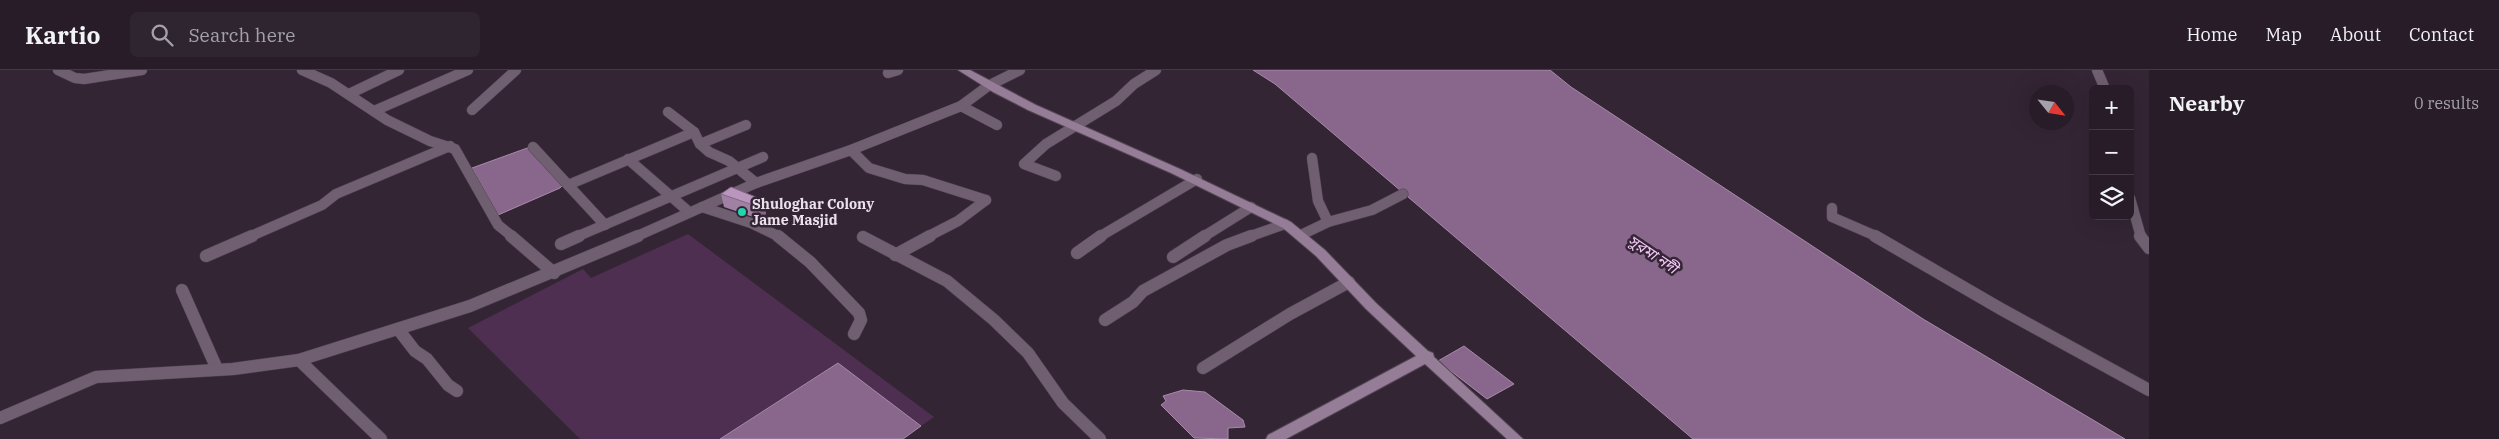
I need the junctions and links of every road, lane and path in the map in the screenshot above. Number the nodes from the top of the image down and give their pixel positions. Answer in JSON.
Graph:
{"nodes":[{"id":1,"x":58,"y":70,"type":"edge"},
{"id":2,"x":142,"y":70,"type":"edge"},
{"id":3,"x":304,"y":70,"type":"edge"},
{"id":4,"x":399,"y":70,"type":"edge"},
{"id":5,"x":468,"y":70,"type":"edge"},
{"id":6,"x":516,"y":70,"type":"edge"},
{"id":7,"x":898,"y":70,"type":"edge"},
{"id":8,"x":963,"y":70,"type":"edge"},
{"id":9,"x":1020,"y":70,"type":"edge"},
{"id":10,"x":1156,"y":70,"type":"edge"},
{"id":11,"x":2097,"y":70,"type":"edge"},
{"id":12,"x":888,"y":73,"type":"dead end"},
{"id":13,"x":2103,"y":85,"type":"edge"},
{"id":14,"x":988,"y":86,"type":"junction"},
{"id":15,"x":349,"y":94,"type":"junction"},
{"id":16,"x":961,"y":106,"type":"junction"},
{"id":17,"x":472,"y":110,"type":"dead end"},
{"id":18,"x":374,"y":111,"type":"junction"},
{"id":19,"x":668,"y":112,"type":"dead end"},
{"id":20,"x":746,"y":124,"type":"dead end"},
{"id":21,"x":997,"y":125,"type":"dead end"},
{"id":22,"x":1074,"y":126,"type":"junction"},
{"id":23,"x":694,"y":132,"type":"junction"},
{"id":24,"x":700,"y":144,"type":"junction"},
{"id":25,"x":450,"y":146,"type":"junction"},
{"id":26,"x":533,"y":147,"type":"dead end"},
{"id":27,"x":851,"y":150,"type":"junction"},
{"id":28,"x":763,"y":157,"type":"dead end"},
{"id":29,"x":628,"y":158,"type":"junction"},
{"id":30,"x":1312,"y":158,"type":"dead end"},
{"id":31,"x":738,"y":168,"type":"junction"},
{"id":32,"x":1056,"y":176,"type":"dead end"},
{"id":33,"x":1197,"y":179,"type":"junction"},
{"id":34,"x":756,"y":183,"type":"junction"},
{"id":35,"x":568,"y":185,"type":"junction"},
{"id":36,"x":1403,"y":194,"type":"dead end"},
{"id":37,"x":671,"y":197,"type":"junction"},
{"id":38,"x":702,"y":207,"type":"junction"},
{"id":39,"x":1251,"y":207,"type":"junction"},
{"id":40,"x":1832,"y":208,"type":"dead end"},
{"id":41,"x":689,"y":212,"type":"junction"},
{"id":42,"x":2134,"y":213,"type":"edge"},
{"id":43,"x":1328,"y":222,"type":"junction"},
{"id":44,"x":1285,"y":224,"type":"junction"},
{"id":45,"x":605,"y":225,"type":"junction"},
{"id":46,"x":1301,"y":235,"type":"junction"},
{"id":47,"x":863,"y":237,"type":"dead end"},
{"id":48,"x":561,"y":244,"type":"dead end"},
{"id":49,"x":2149,"y":248,"type":"edge"},
{"id":50,"x":1076,"y":253,"type":"dead end"},
{"id":51,"x":895,"y":255,"type":"junction"},
{"id":52,"x":206,"y":256,"type":"dead end"},
{"id":53,"x":1173,"y":257,"type":"dead end"},
{"id":54,"x":554,"y":273,"type":"junction"},
{"id":55,"x":1349,"y":282,"type":"junction"},
{"id":56,"x":182,"y":290,"type":"dead end"},
{"id":57,"x":1105,"y":320,"type":"dead end"},
{"id":58,"x":398,"y":329,"type":"junction"},
{"id":59,"x":854,"y":334,"type":"dead end"},
{"id":60,"x":1428,"y":356,"type":"junction"},
{"id":61,"x":299,"y":360,"type":"junction"},
{"id":62,"x":1203,"y":368,"type":"dead end"},
{"id":63,"x":217,"y":369,"type":"junction"},
{"id":64,"x":2149,"y":390,"type":"edge"},
{"id":65,"x":457,"y":391,"type":"dead end"},
{"id":66,"x":0,"y":418,"type":"edge"},
{"id":67,"x":381,"y":439,"type":"edge"},
{"id":68,"x":1100,"y":439,"type":"edge"},
{"id":69,"x":1273,"y":439,"type":"edge"},
{"id":70,"x":1516,"y":439,"type":"edge"}],
"edges":[{"from":1,"to":2,"type":"street"},
{"from":3,"to":15,"type":"street"},
{"from":4,"to":15,"type":"street"},
{"from":5,"to":18,"type":"street"},
{"from":6,"to":17,"type":"street"},
{"from":7,"to":12,"type":"street"},
{"from":8,"to":14,"type":"main road"},
{"from":9,"to":14,"type":"street"},
{"from":10,"to":22,"type":"street"},
{"from":11,"to":13,"type":"street"},
{"from":14,"to":16,"type":"street"},
{"from":14,"to":22,"type":"main road"},
{"from":15,"to":18,"type":"street"},
{"from":16,"to":21,"type":"street"},
{"from":16,"to":27,"type":"street"},
{"from":18,"to":25,"type":"street"},
{"from":19,"to":23,"type":"street"},
{"from":20,"to":24,"type":"street"},
{"from":22,"to":32,"type":"street"},
{"from":22,"to":33,"type":"main road"},
{"from":23,"to":24,"type":"street"},
{"from":23,"to":29,"type":"street"},
{"from":24,"to":31,"type":"street"},
{"from":25,"to":52,"type":"street"},
{"from":25,"to":54,"type":"street"},
{"from":26,"to":35,"type":"street"},
{"from":27,"to":34,"type":"street"},
{"from":27,"to":51,"type":"street"},
{"from":28,"to":31,"type":"street"},
{"from":29,"to":35,"type":"street"},
{"from":29,"to":37,"type":"street"},
{"from":30,"to":43,"type":"street"},
{"from":31,"to":34,"type":"street"},
{"from":31,"to":37,"type":"street"},
{"from":33,"to":39,"type":"main road"},
{"from":33,"to":50,"type":"street"},
{"from":34,"to":38,"type":"street"},
{"from":35,"to":45,"type":"street"},
{"from":36,"to":43,"type":"street"},
{"from":37,"to":41,"type":"street"},
{"from":37,"to":45,"type":"street"},
{"from":38,"to":41,"type":"street"},
{"from":38,"to":59,"type":"street"},
{"from":39,"to":44,"type":"main road"},
{"from":39,"to":53,"type":"street"},
{"from":40,"to":64,"type":"street"},
{"from":41,"to":54,"type":"street"},
{"from":42,"to":49,"type":"street"},
{"from":43,"to":46,"type":"street"},
{"from":44,"to":46,"type":"main road"},
{"from":44,"to":57,"type":"street"},
{"from":45,"to":48,"type":"street"},
{"from":46,"to":55,"type":"main road"},
{"from":47,"to":51,"type":"street"},
{"from":51,"to":68,"type":"street"},
{"from":54,"to":58,"type":"street"},
{"from":55,"to":60,"type":"main road"},
{"from":55,"to":62,"type":"street"},
{"from":56,"to":63,"type":"street"},
{"from":58,"to":61,"type":"street"},
{"from":58,"to":65,"type":"street"},
{"from":60,"to":69,"type":"main road"},
{"from":60,"to":70,"type":"main road"},
{"from":61,"to":63,"type":"street"},
{"from":61,"to":67,"type":"street"},
{"from":63,"to":66,"type":"street"}]}
